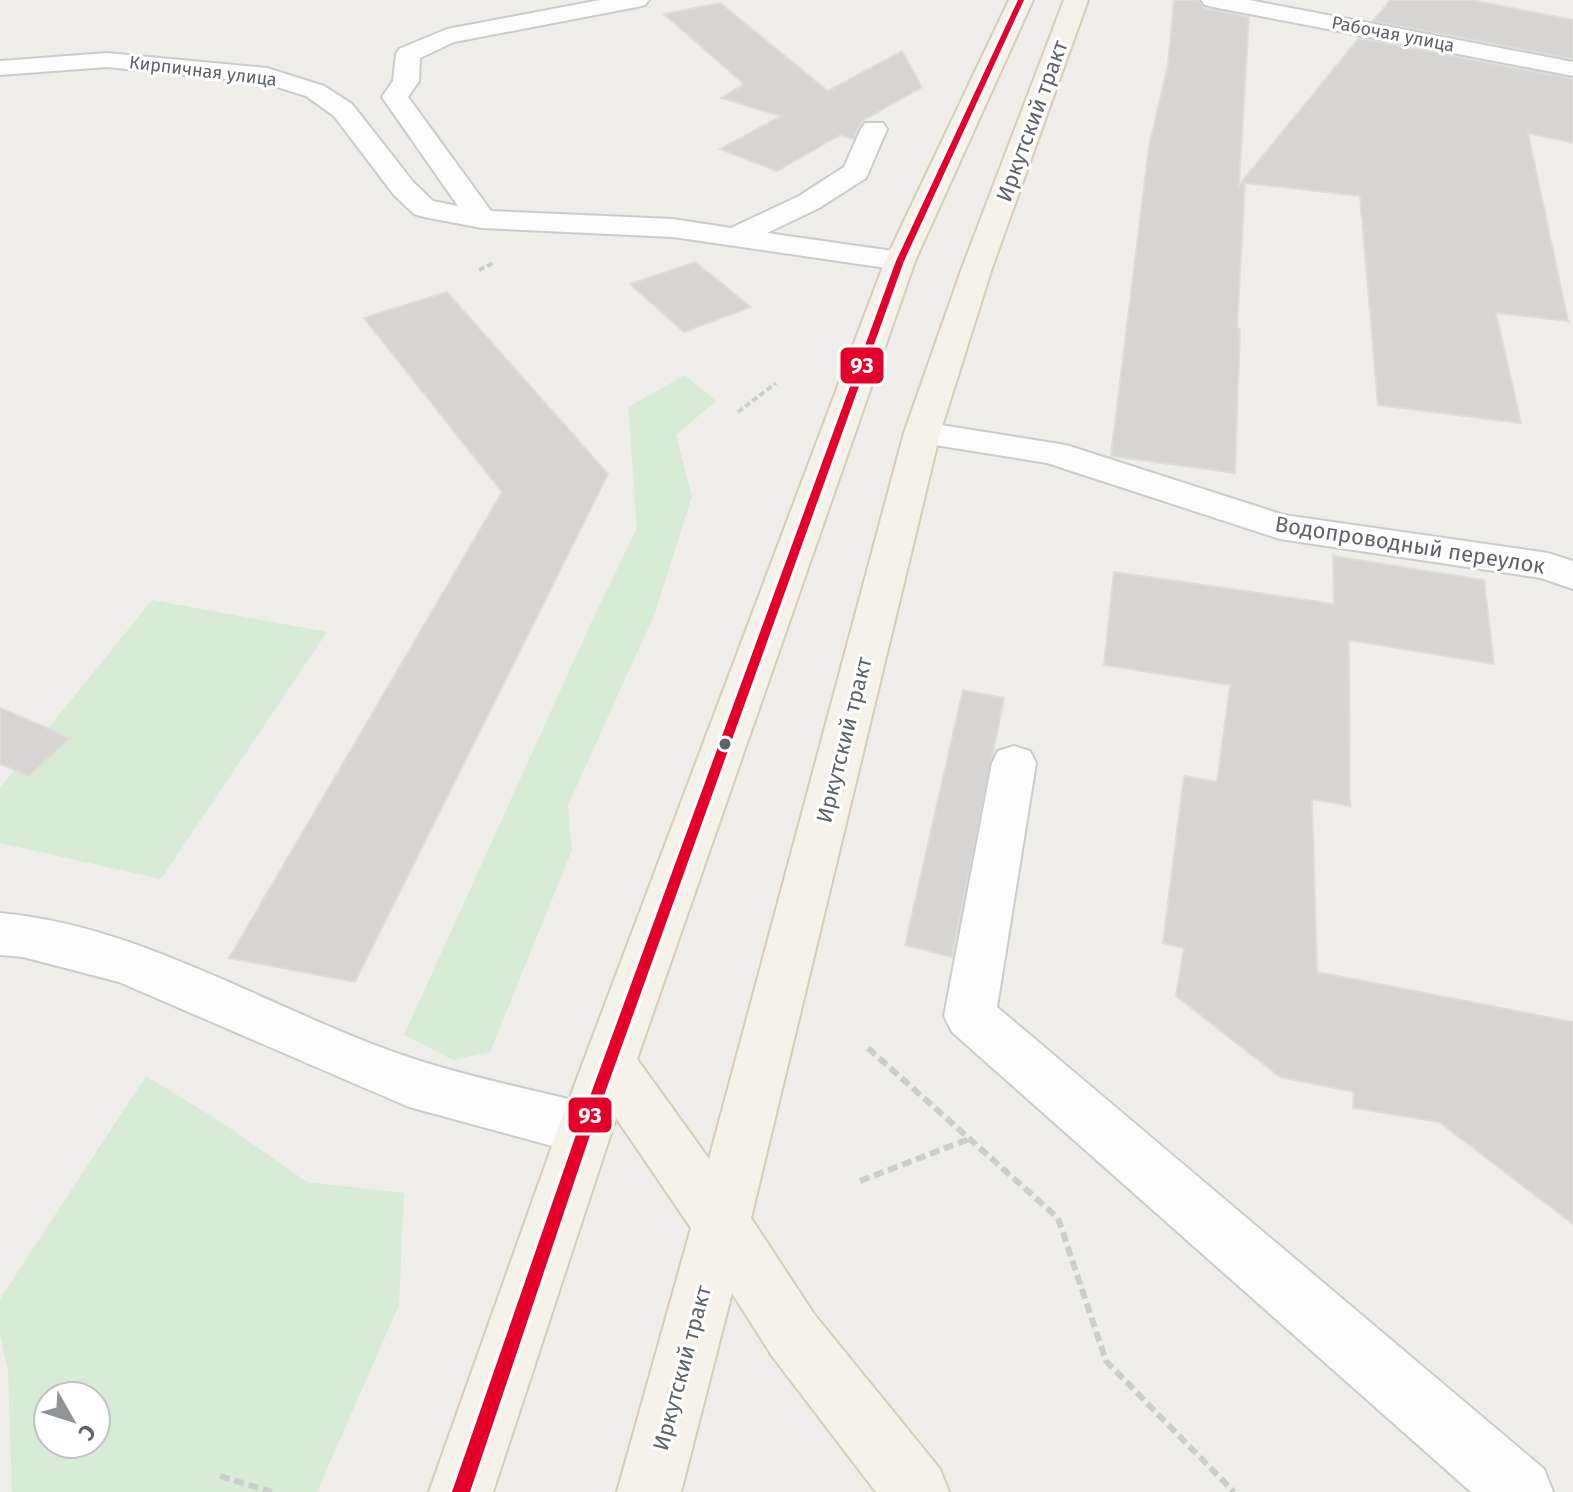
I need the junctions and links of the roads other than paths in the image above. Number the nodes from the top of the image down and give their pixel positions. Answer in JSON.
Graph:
{"nodes":[{"id":1,"x":637,"y":0,"type":"edge"},
{"id":2,"x":1021,"y":0,"type":"edge"},
{"id":3,"x":1076,"y":0,"type":"edge"},
{"id":4,"x":1213,"y":0,"type":"edge"},
{"id":5,"x":0,"y":68,"type":"edge"},
{"id":6,"x":1573,"y":69,"type":"edge"},
{"id":7,"x":874,"y":129,"type":"dead end"},
{"id":8,"x":482,"y":219,"type":"junction"},
{"id":9,"x":735,"y":237,"type":"junction"},
{"id":10,"x":900,"y":261,"type":"junction"},
{"id":11,"x":922,"y":433,"type":"junction"},
{"id":12,"x":1573,"y":576,"type":"edge"},
{"id":13,"x":1014,"y":763,"type":"dead end"},
{"id":14,"x":0,"y":934,"type":"edge"},
{"id":15,"x":609,"y":1063,"type":"junction"},
{"id":16,"x":585,"y":1129,"type":"junction"},
{"id":17,"x":721,"y":1223,"type":"junction"},
{"id":18,"x":461,"y":1492,"type":"edge"},
{"id":19,"x":649,"y":1492,"type":"edge"},
{"id":20,"x":917,"y":1492,"type":"edge"},
{"id":21,"x":1521,"y":1492,"type":"edge"}],
"edges":[{"from":1,"to":8,"type":"street"},
{"from":2,"to":10,"type":"main road"},
{"from":3,"to":11,"type":"main road","name":"Иркутский тракт"},
{"from":4,"to":6,"type":"street","name":"Рабочая улица"},
{"from":5,"to":8,"type":"street","name":"Кирпичная улица"},
{"from":7,"to":9,"type":"street"},
{"from":8,"to":9,"type":"street","name":"Кирпичная улица"},
{"from":9,"to":10,"type":"street","name":"Кирпичная улица"},
{"from":10,"to":15,"type":"main road"},
{"from":11,"to":12,"type":"street","name":"Водопроводный переулок"},
{"from":11,"to":17,"type":"main road","name":"Иркутский тракт"},
{"from":13,"to":21,"type":"street"},
{"from":14,"to":16,"type":"street"},
{"from":15,"to":16,"type":"main road"},
{"from":15,"to":17,"type":"main road"},
{"from":16,"to":18,"type":"main road"},
{"from":17,"to":19,"type":"main road","name":"Иркутский тракт"},
{"from":17,"to":20,"type":"main road"}]}
